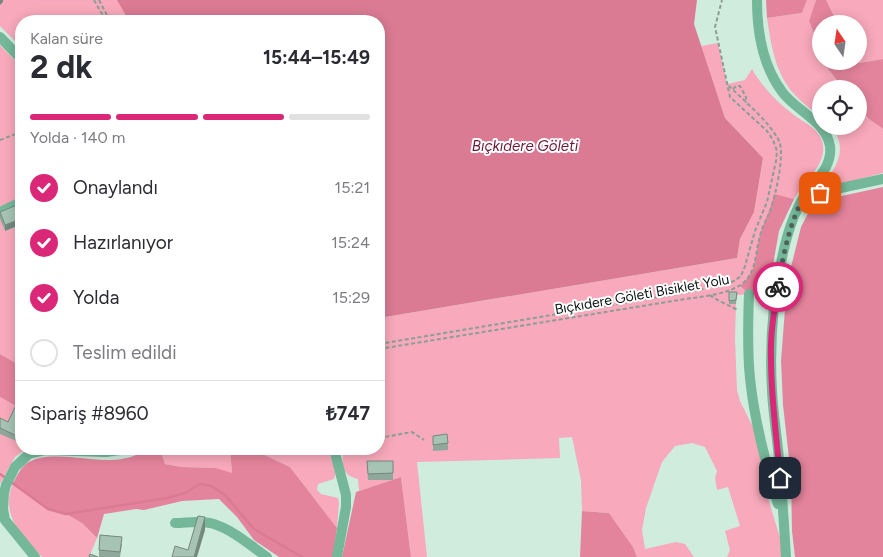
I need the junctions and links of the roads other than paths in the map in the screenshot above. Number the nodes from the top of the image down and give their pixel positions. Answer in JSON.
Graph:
{"nodes":[{"id":1,"x":756,"y":0,"type":"edge"},
{"id":2,"x":0,"y":37,"type":"edge"},
{"id":3,"x":15,"y":53,"type":"edge"},
{"id":4,"x":883,"y":180,"type":"edge"},
{"id":5,"x":804,"y":196,"type":"junction"},
{"id":6,"x":15,"y":205,"type":"edge"},
{"id":7,"x":0,"y":212,"type":"edge"},
{"id":8,"x":749,"y":294,"type":"dead end"},
{"id":9,"x":28,"y":455,"type":"edge"},
{"id":10,"x":336,"y":455,"type":"edge"},
{"id":11,"x":2,"y":519,"type":"edge"},
{"id":12,"x":784,"y":522,"type":"junction"},
{"id":13,"x":175,"y":524,"type":"dead end"},
{"id":14,"x":35,"y":557,"type":"edge"},
{"id":15,"x":267,"y":557,"type":"edge"},
{"id":16,"x":338,"y":557,"type":"edge"},
{"id":17,"x":786,"y":557,"type":"edge"}],
"edges":[{"from":1,"to":5,"type":"street"},
{"from":2,"to":3,"type":"street"},
{"from":4,"to":5,"type":"street"},
{"from":5,"to":12,"type":"street"},
{"from":6,"to":7,"type":"street"},
{"from":8,"to":12,"type":"street"},
{"from":9,"to":11,"type":"street"},
{"from":10,"to":16,"type":"street"},
{"from":11,"to":14,"type":"street"},
{"from":12,"to":17,"type":"street"},
{"from":13,"to":15,"type":"street"}]}
